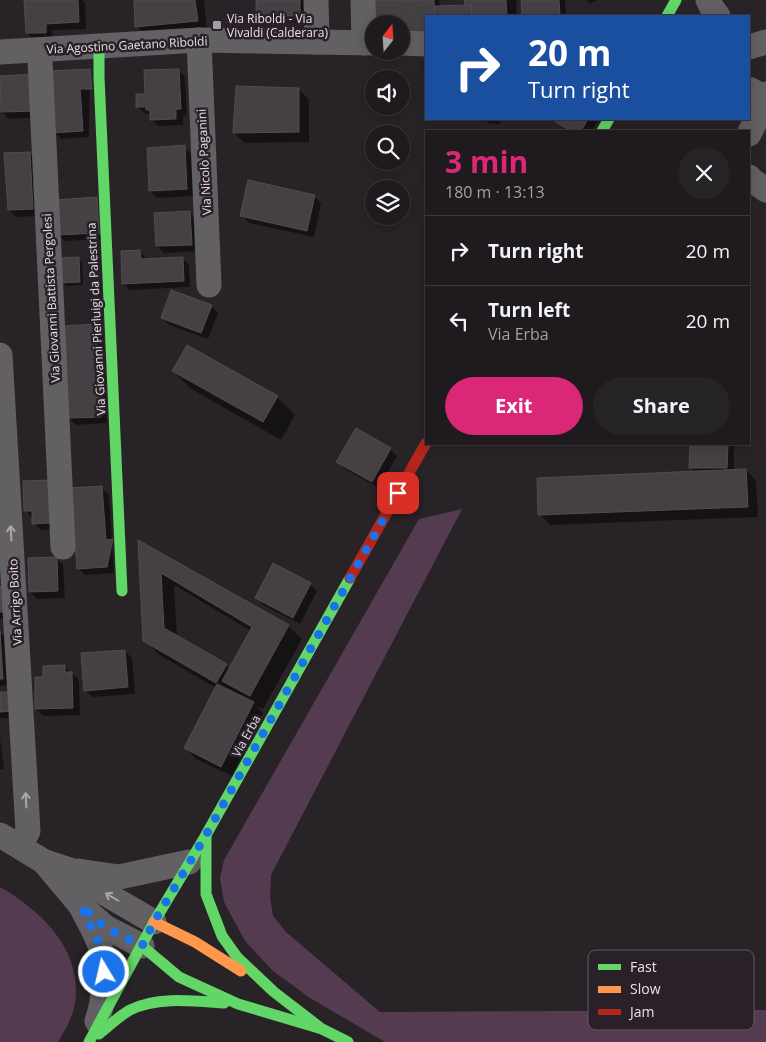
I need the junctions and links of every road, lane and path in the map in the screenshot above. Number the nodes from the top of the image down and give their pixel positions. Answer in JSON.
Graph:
{"nodes":[{"id":1,"x":316,"y":0,"type":"edge"},
{"id":2,"x":363,"y":0,"type":"edge"},
{"id":3,"x":676,"y":0,"type":"edge"},
{"id":4,"x":708,"y":0,"type":"edge"},
{"id":5,"x":365,"y":15,"type":"edge"},
{"id":6,"x":668,"y":15,"type":"edge"},
{"id":7,"x":717,"y":15,"type":"edge"},
{"id":8,"x":198,"y":40,"type":"junction"},
{"id":9,"x":317,"y":42,"type":"junction"},
{"id":10,"x":365,"y":43,"type":"edge"},
{"id":11,"x":410,"y":43,"type":"edge"},
{"id":12,"x":425,"y":44,"type":"edge"},
{"id":13,"x":100,"y":46,"type":"junction"},
{"id":14,"x":37,"y":50,"type":"junction"},
{"id":15,"x":0,"y":52,"type":"edge"},
{"id":16,"x":750,"y":89,"type":"edge"},
{"id":17,"x":766,"y":94,"type":"edge"},
{"id":18,"x":766,"y":105,"type":"edge"},
{"id":19,"x":750,"y":132,"type":"edge"},
{"id":20,"x":750,"y":178,"type":"edge"},
{"id":21,"x":766,"y":190,"type":"edge"},
{"id":22,"x":209,"y":284,"type":"dead end"},
{"id":23,"x":0,"y":355,"type":"edge"},
{"id":24,"x":425,"y":445,"type":"edge"},
{"id":25,"x":63,"y":547,"type":"dead end"},
{"id":26,"x":122,"y":591,"type":"dead end"},
{"id":27,"x":206,"y":835,"type":"junction"},
{"id":28,"x":10,"y":841,"type":"edge"},
{"id":29,"x":44,"y":861,"type":"junction"},
{"id":30,"x":189,"y":862,"type":"junction"},
{"id":31,"x":70,"y":870,"type":"junction"},
{"id":32,"x":81,"y":906,"type":"junction"},
{"id":33,"x":154,"y":922,"type":"junction"},
{"id":34,"x":142,"y":946,"type":"junction"},
{"id":35,"x":274,"y":992,"type":"junction"},
{"id":36,"x":238,"y":1004,"type":"junction"},
{"id":37,"x":322,"y":1029,"type":"junction"},
{"id":38,"x":89,"y":1042,"type":"edge"},
{"id":39,"x":348,"y":1042,"type":"edge"}],
"edges":[{"from":1,"to":9,"type":"street"},
{"from":2,"to":5,"type":"street"},
{"from":3,"to":6,"type":"main road"},
{"from":4,"to":7,"type":"street"},
{"from":8,"to":9,"type":"street","name":"Via Agostino Gaetano Riboldi"},
{"from":8,"to":13,"type":"street","name":"Via Agostino Gaetano Riboldi"},
{"from":8,"to":22,"type":"street","name":"Via Nicolò Paganini"},
{"from":9,"to":10,"type":"street","name":"Via Agostino Gaetano Riboldi"},
{"from":11,"to":12,"type":"street"},
{"from":13,"to":14,"type":"street","name":"Via Agostino Gaetano Riboldi"},
{"from":13,"to":26,"type":"main road","name":"Via Giovanni Pierluigi da Palestrina"},
{"from":14,"to":15,"type":"street","name":"Via Agostino Gaetano Riboldi"},
{"from":14,"to":25,"type":"street","name":"Via Giovanni Battista Pergolesi"},
{"from":16,"to":17,"type":"street"},
{"from":18,"to":19,"type":"street"},
{"from":20,"to":21,"type":"street"},
{"from":28,"to":23,"type":"street","name":"Via Arrigo Boito","one_way":true},
{"from":24,"to":27,"type":"main road","name":"Via Erba"},
{"from":27,"to":30,"type":"main road","name":"Via Erba"},
{"from":27,"to":35,"type":"main road"},
{"from":28,"to":29,"type":"street"},
{"from":29,"to":31,"type":"street"},
{"from":29,"to":32,"type":"street"},
{"from":30,"to":31,"type":"street"},
{"from":30,"to":33,"type":"main road","name":"Via Erba"},
{"from":33,"to":31,"type":"street","one_way":true},
{"from":32,"to":34,"type":"street"},
{"from":32,"to":38,"type":"street"},
{"from":33,"to":34,"type":"main road","name":"Via Erba"},
{"from":33,"to":35,"type":"main road"},
{"from":34,"to":36,"type":"main road"},
{"from":34,"to":38,"type":"main road","name":"Via Erba"},
{"from":35,"to":37,"type":"main road"},
{"from":36,"to":37,"type":"main road"},
{"from":36,"to":38,"type":"main road"},
{"from":37,"to":39,"type":"main road"}]}
